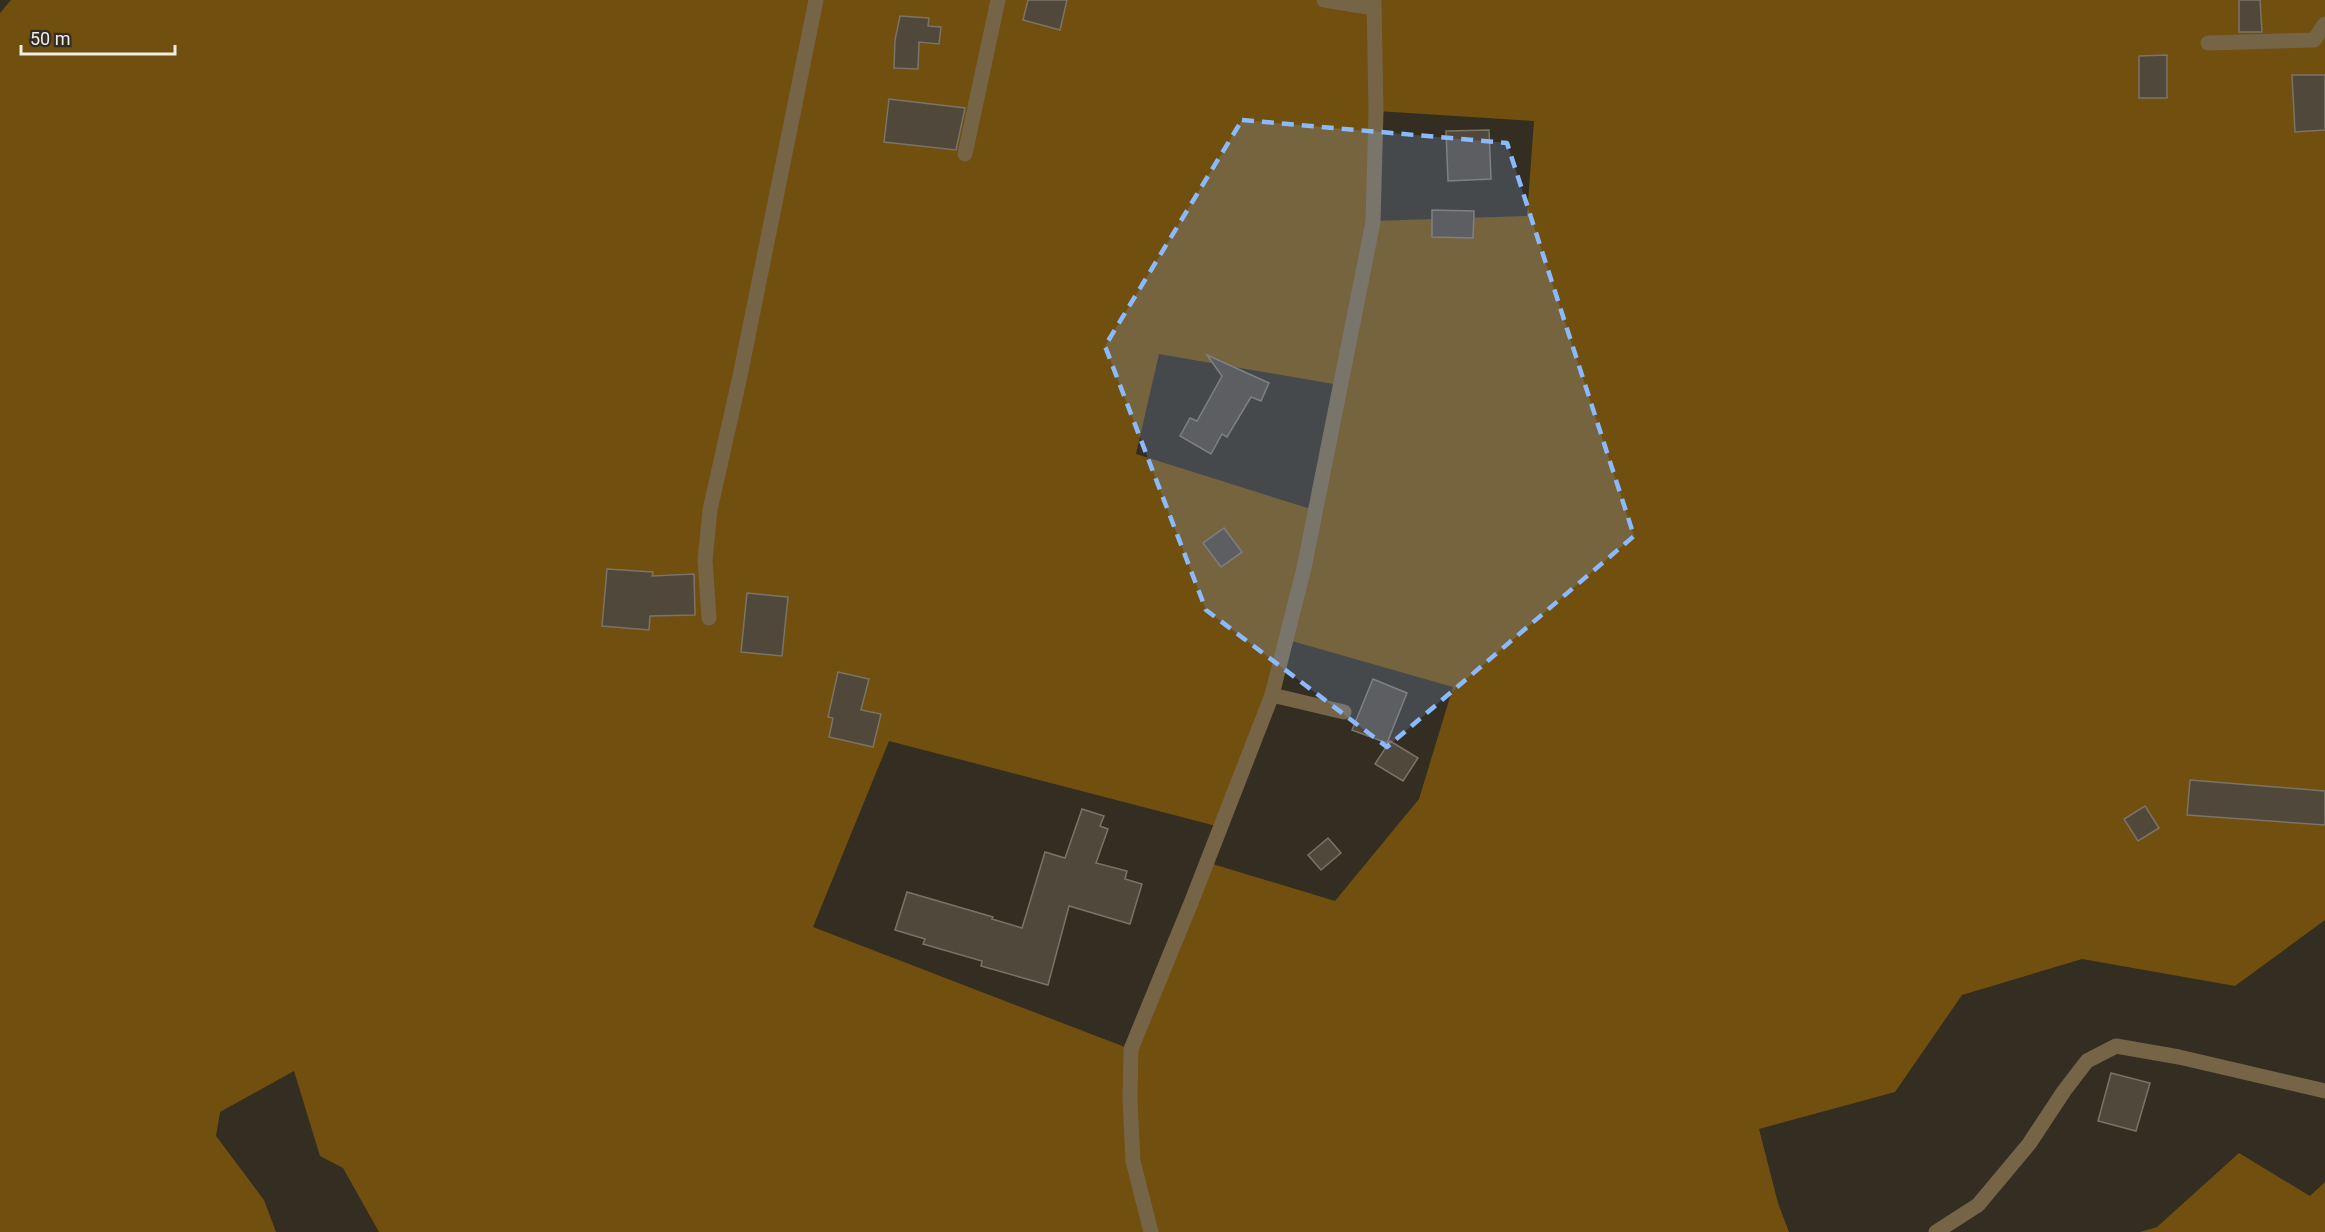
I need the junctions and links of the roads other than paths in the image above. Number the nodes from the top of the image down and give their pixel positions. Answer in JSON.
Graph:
{"nodes":[{"id":1,"x":816,"y":0,"type":"edge"},
{"id":2,"x":998,"y":0,"type":"edge"},
{"id":3,"x":1324,"y":0,"type":"edge"},
{"id":4,"x":1374,"y":4,"type":"edge"},
{"id":5,"x":2325,"y":24,"type":"edge"},
{"id":6,"x":2208,"y":43,"type":"dead end"},
{"id":7,"x":965,"y":154,"type":"dead end"},
{"id":8,"x":709,"y":618,"type":"dead end"},
{"id":9,"x":1272,"y":694,"type":"junction"},
{"id":10,"x":1344,"y":712,"type":"dead end"},
{"id":11,"x":2325,"y":1091,"type":"edge"},
{"id":12,"x":1151,"y":1232,"type":"edge"},
{"id":13,"x":1936,"y":1232,"type":"edge"}],
"edges":[{"from":1,"to":8,"type":"street"},
{"from":2,"to":7,"type":"street"},
{"from":3,"to":4,"type":"street"},
{"from":4,"to":9,"type":"street"},
{"from":5,"to":6,"type":"street"},
{"from":9,"to":10,"type":"street"},
{"from":9,"to":12,"type":"street"},
{"from":11,"to":13,"type":"street"}]}
